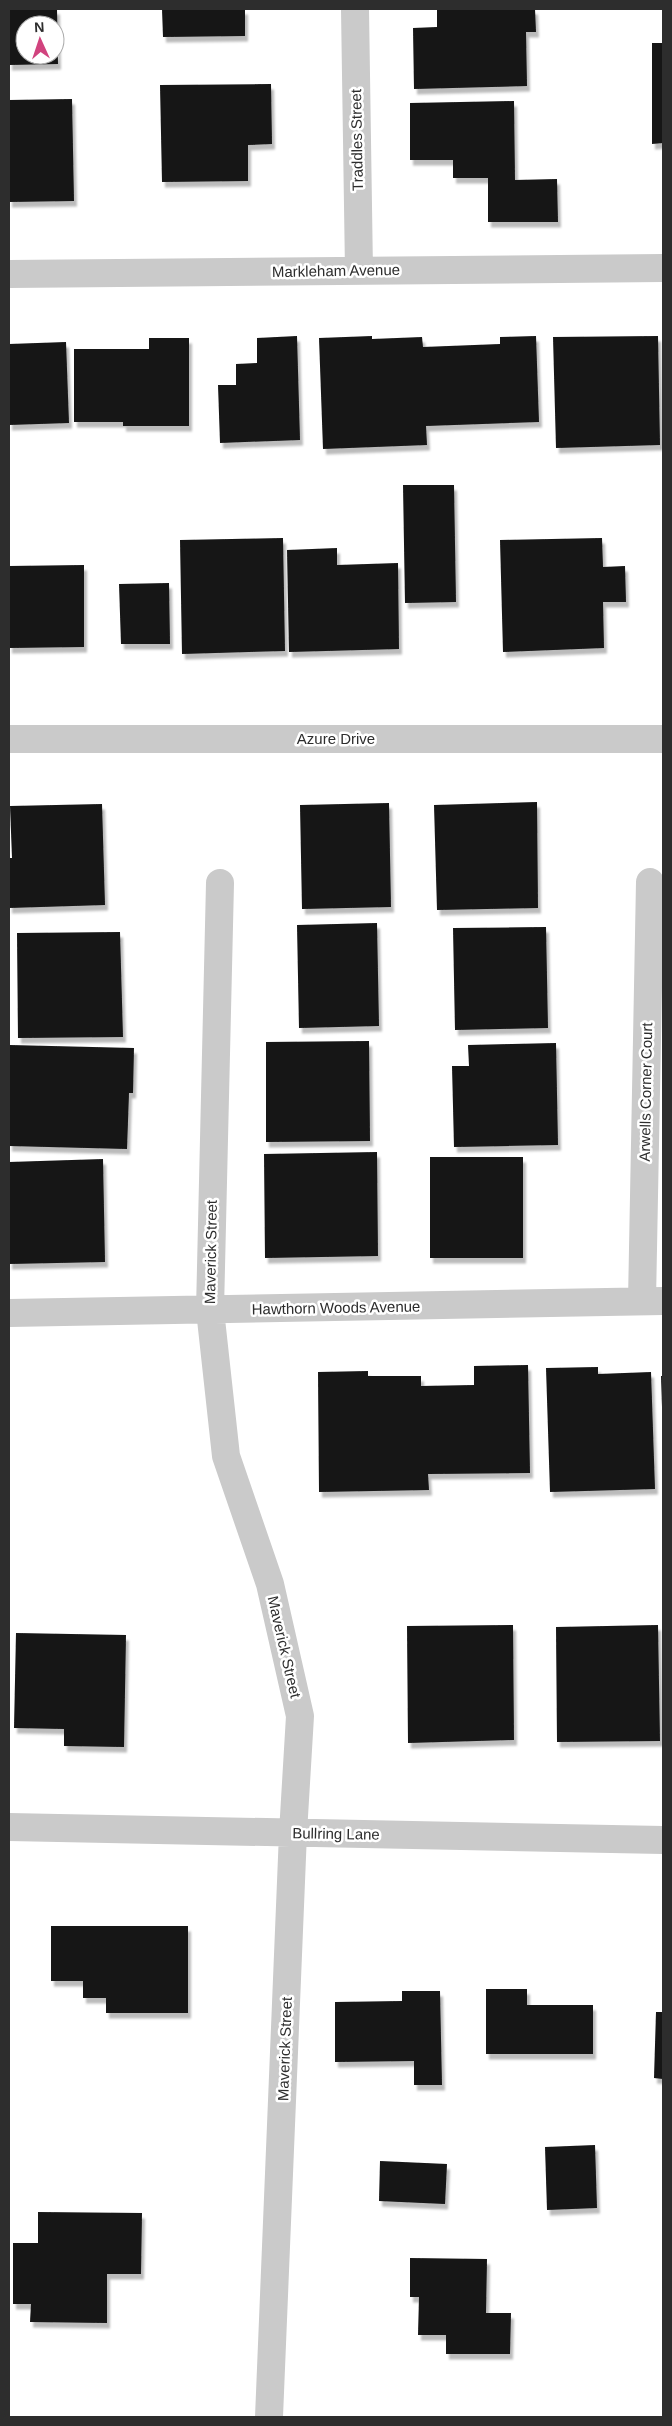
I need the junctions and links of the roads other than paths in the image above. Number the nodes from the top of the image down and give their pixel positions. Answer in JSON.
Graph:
{"nodes":[{"id":1,"x":354,"y":9,"type":"edge"},
{"id":2,"x":663,"y":268,"type":"edge"},
{"id":3,"x":359,"y":271,"type":"junction"},
{"id":4,"x":9,"y":274,"type":"edge"},
{"id":5,"x":9,"y":739,"type":"edge"},
{"id":6,"x":663,"y":739,"type":"edge"},
{"id":7,"x":650,"y":882,"type":"dead end"},
{"id":8,"x":220,"y":883,"type":"dead end"},
{"id":9,"x":653,"y":1301,"type":"edge"},
{"id":10,"x":210,"y":1310,"type":"junction"},
{"id":11,"x":9,"y":1313,"type":"edge"},
{"id":12,"x":9,"y":1827,"type":"edge"},
{"id":13,"x":293,"y":1833,"type":"junction"},
{"id":14,"x":663,"y":1840,"type":"edge"},
{"id":15,"x":270,"y":2417,"type":"edge"}],
"edges":[{"from":1,"to":3,"type":"street","name":"Traddles Street"},
{"from":2,"to":3,"type":"street","name":"Markleham Avenue"},
{"from":3,"to":4,"type":"street","name":"Markleham Avenue"},
{"from":5,"to":6,"type":"street","name":"Azure Drive"},
{"from":7,"to":9,"type":"street","name":"Arwells Corner Court"},
{"from":8,"to":10,"type":"street","name":"Maverick Street"},
{"from":9,"to":10,"type":"street","name":"Hawthorn Woods Avenue"},
{"from":10,"to":11,"type":"street","name":"Hawthorn Woods Avenue"},
{"from":10,"to":13,"type":"street","name":"Maverick Street"},
{"from":12,"to":13,"type":"street","name":"Bullring Lane"},
{"from":13,"to":14,"type":"street","name":"Bullring Lane"},
{"from":13,"to":15,"type":"street","name":"Maverick Street"}]}
